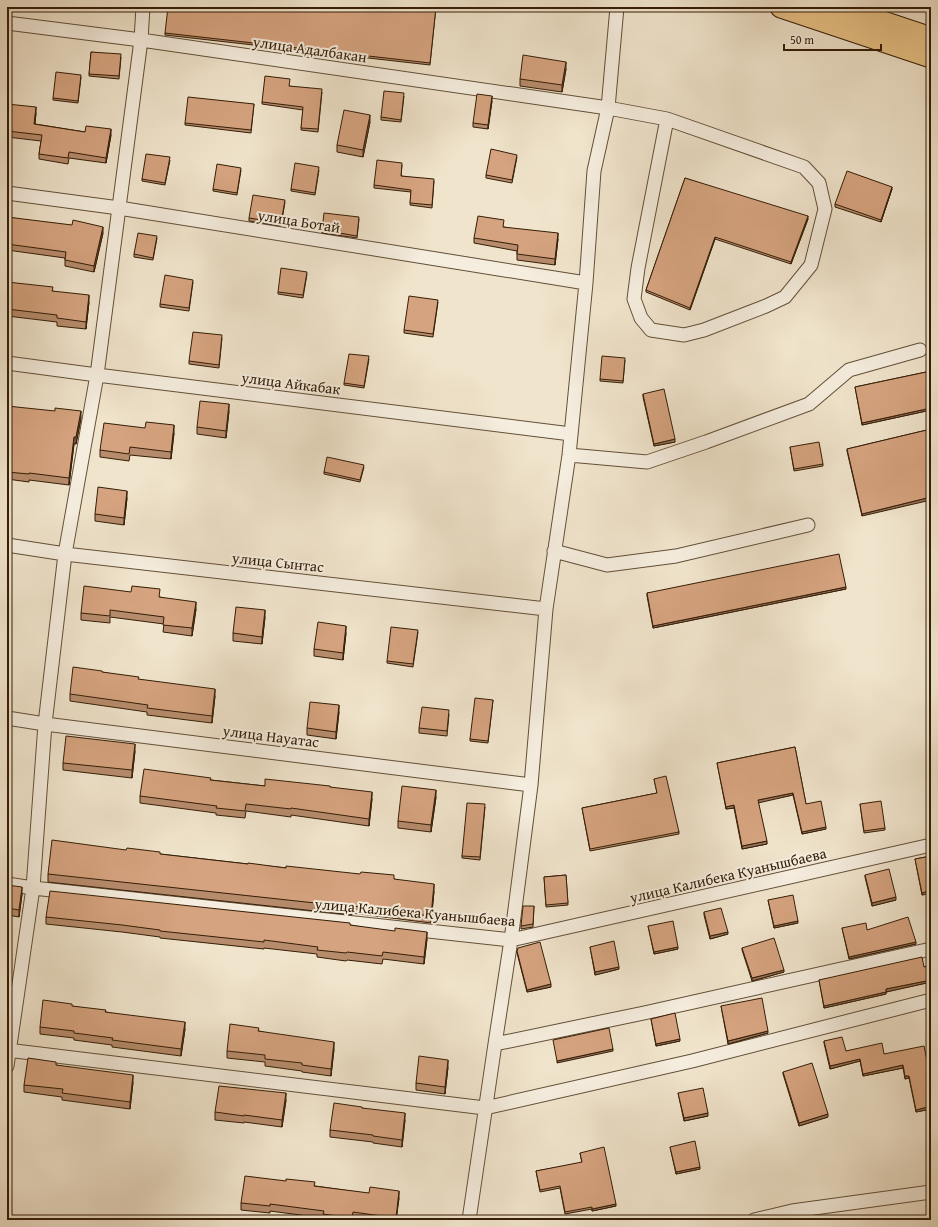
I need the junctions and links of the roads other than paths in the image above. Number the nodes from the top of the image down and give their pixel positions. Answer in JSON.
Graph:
{"nodes":[{"id":1,"x":144,"y":7,"type":"edge"},
{"id":2,"x":617,"y":7,"type":"edge"},
{"id":3,"x":781,"y":7,"type":"edge"},
{"id":4,"x":838,"y":7,"type":"edge"},
{"id":5,"x":7,"y":23,"type":"edge"},
{"id":6,"x":931,"y":38,"type":"edge"},
{"id":7,"x":141,"y":40,"type":"junction"},
{"id":8,"x":931,"y":57,"type":"edge"},
{"id":9,"x":608,"y":108,"type":"junction"},
{"id":10,"x":667,"y":119,"type":"junction"},
{"id":11,"x":7,"y":193,"type":"edge"},
{"id":12,"x":119,"y":208,"type":"junction"},
{"id":13,"x":586,"y":283,"type":"junction"},
{"id":14,"x":920,"y":350,"type":"dead end"},
{"id":15,"x":7,"y":363,"type":"edge"},
{"id":16,"x":97,"y":376,"type":"junction"},
{"id":17,"x":571,"y":434,"type":"junction"},
{"id":18,"x":569,"y":454,"type":"junction"},
{"id":19,"x":808,"y":525,"type":"dead end"},
{"id":20,"x":7,"y":545,"type":"edge"},
{"id":21,"x":554,"y":551,"type":"junction"},
{"id":22,"x":65,"y":554,"type":"junction"},
{"id":23,"x":546,"y":609,"type":"junction"},
{"id":24,"x":7,"y":718,"type":"edge"},
{"id":25,"x":45,"y":724,"type":"junction"},
{"id":26,"x":531,"y":785,"type":"junction"},
{"id":27,"x":931,"y":845,"type":"edge"},
{"id":28,"x":7,"y":884,"type":"edge"},
{"id":29,"x":33,"y":888,"type":"junction"},
{"id":30,"x":511,"y":940,"type":"junction"},
{"id":31,"x":931,"y":949,"type":"edge"},
{"id":32,"x":931,"y":1000,"type":"edge"},
{"id":33,"x":494,"y":1044,"type":"junction"},
{"id":34,"x":8,"y":1050,"type":"edge"},
{"id":35,"x":7,"y":1066,"type":"edge"},
{"id":36,"x":485,"y":1108,"type":"junction"},
{"id":37,"x":931,"y":1192,"type":"edge"},
{"id":38,"x":469,"y":1220,"type":"edge"},
{"id":39,"x":754,"y":1220,"type":"edge"}],
"edges":[{"from":1,"to":7,"type":"street"},
{"from":2,"to":9,"type":"street"},
{"from":3,"to":8,"type":"main road"},
{"from":4,"to":6,"type":"main road"},
{"from":5,"to":7,"type":"street","name":"улица Адалбакан"},
{"from":7,"to":9,"type":"street","name":"улица Адалбакан"},
{"from":7,"to":12,"type":"street"},
{"from":9,"to":10,"type":"street","name":"улица Адалбакан"},
{"from":9,"to":13,"type":"street"},
{"from":10,"to":10,"type":"street","name":"улица Адалбакан"},
{"from":11,"to":12,"type":"street","name":"улица Ботай"},
{"from":12,"to":13,"type":"street","name":"улица Ботай"},
{"from":12,"to":16,"type":"street"},
{"from":13,"to":17,"type":"street"},
{"from":14,"to":18,"type":"street"},
{"from":15,"to":16,"type":"street","name":"улица Айкабак"},
{"from":16,"to":17,"type":"street","name":"улица Айкабак"},
{"from":16,"to":22,"type":"street"},
{"from":17,"to":18,"type":"street"},
{"from":18,"to":21,"type":"street"},
{"from":19,"to":21,"type":"street"},
{"from":20,"to":22,"type":"street","name":"улица Сынтас"},
{"from":21,"to":23,"type":"street"},
{"from":22,"to":23,"type":"street","name":"улица Сынтас"},
{"from":22,"to":25,"type":"street"},
{"from":23,"to":26,"type":"street"},
{"from":24,"to":25,"type":"street","name":"улица Науатас"},
{"from":25,"to":26,"type":"street","name":"улица Науатас"},
{"from":25,"to":29,"type":"street"},
{"from":26,"to":30,"type":"street"},
{"from":27,"to":30,"type":"street","name":"улица Калибека Куанышбаева"},
{"from":28,"to":29,"type":"street","name":"улица Калибека Куанышбаева"},
{"from":29,"to":30,"type":"street","name":"улица Калибека Куанышбаева"},
{"from":29,"to":34,"type":"street"},
{"from":30,"to":33,"type":"street"},
{"from":31,"to":33,"type":"street"},
{"from":32,"to":36,"type":"street"},
{"from":33,"to":36,"type":"street"},
{"from":34,"to":35,"type":"street"},
{"from":34,"to":36,"type":"street"},
{"from":36,"to":38,"type":"street"},
{"from":37,"to":39,"type":"street"}]}
